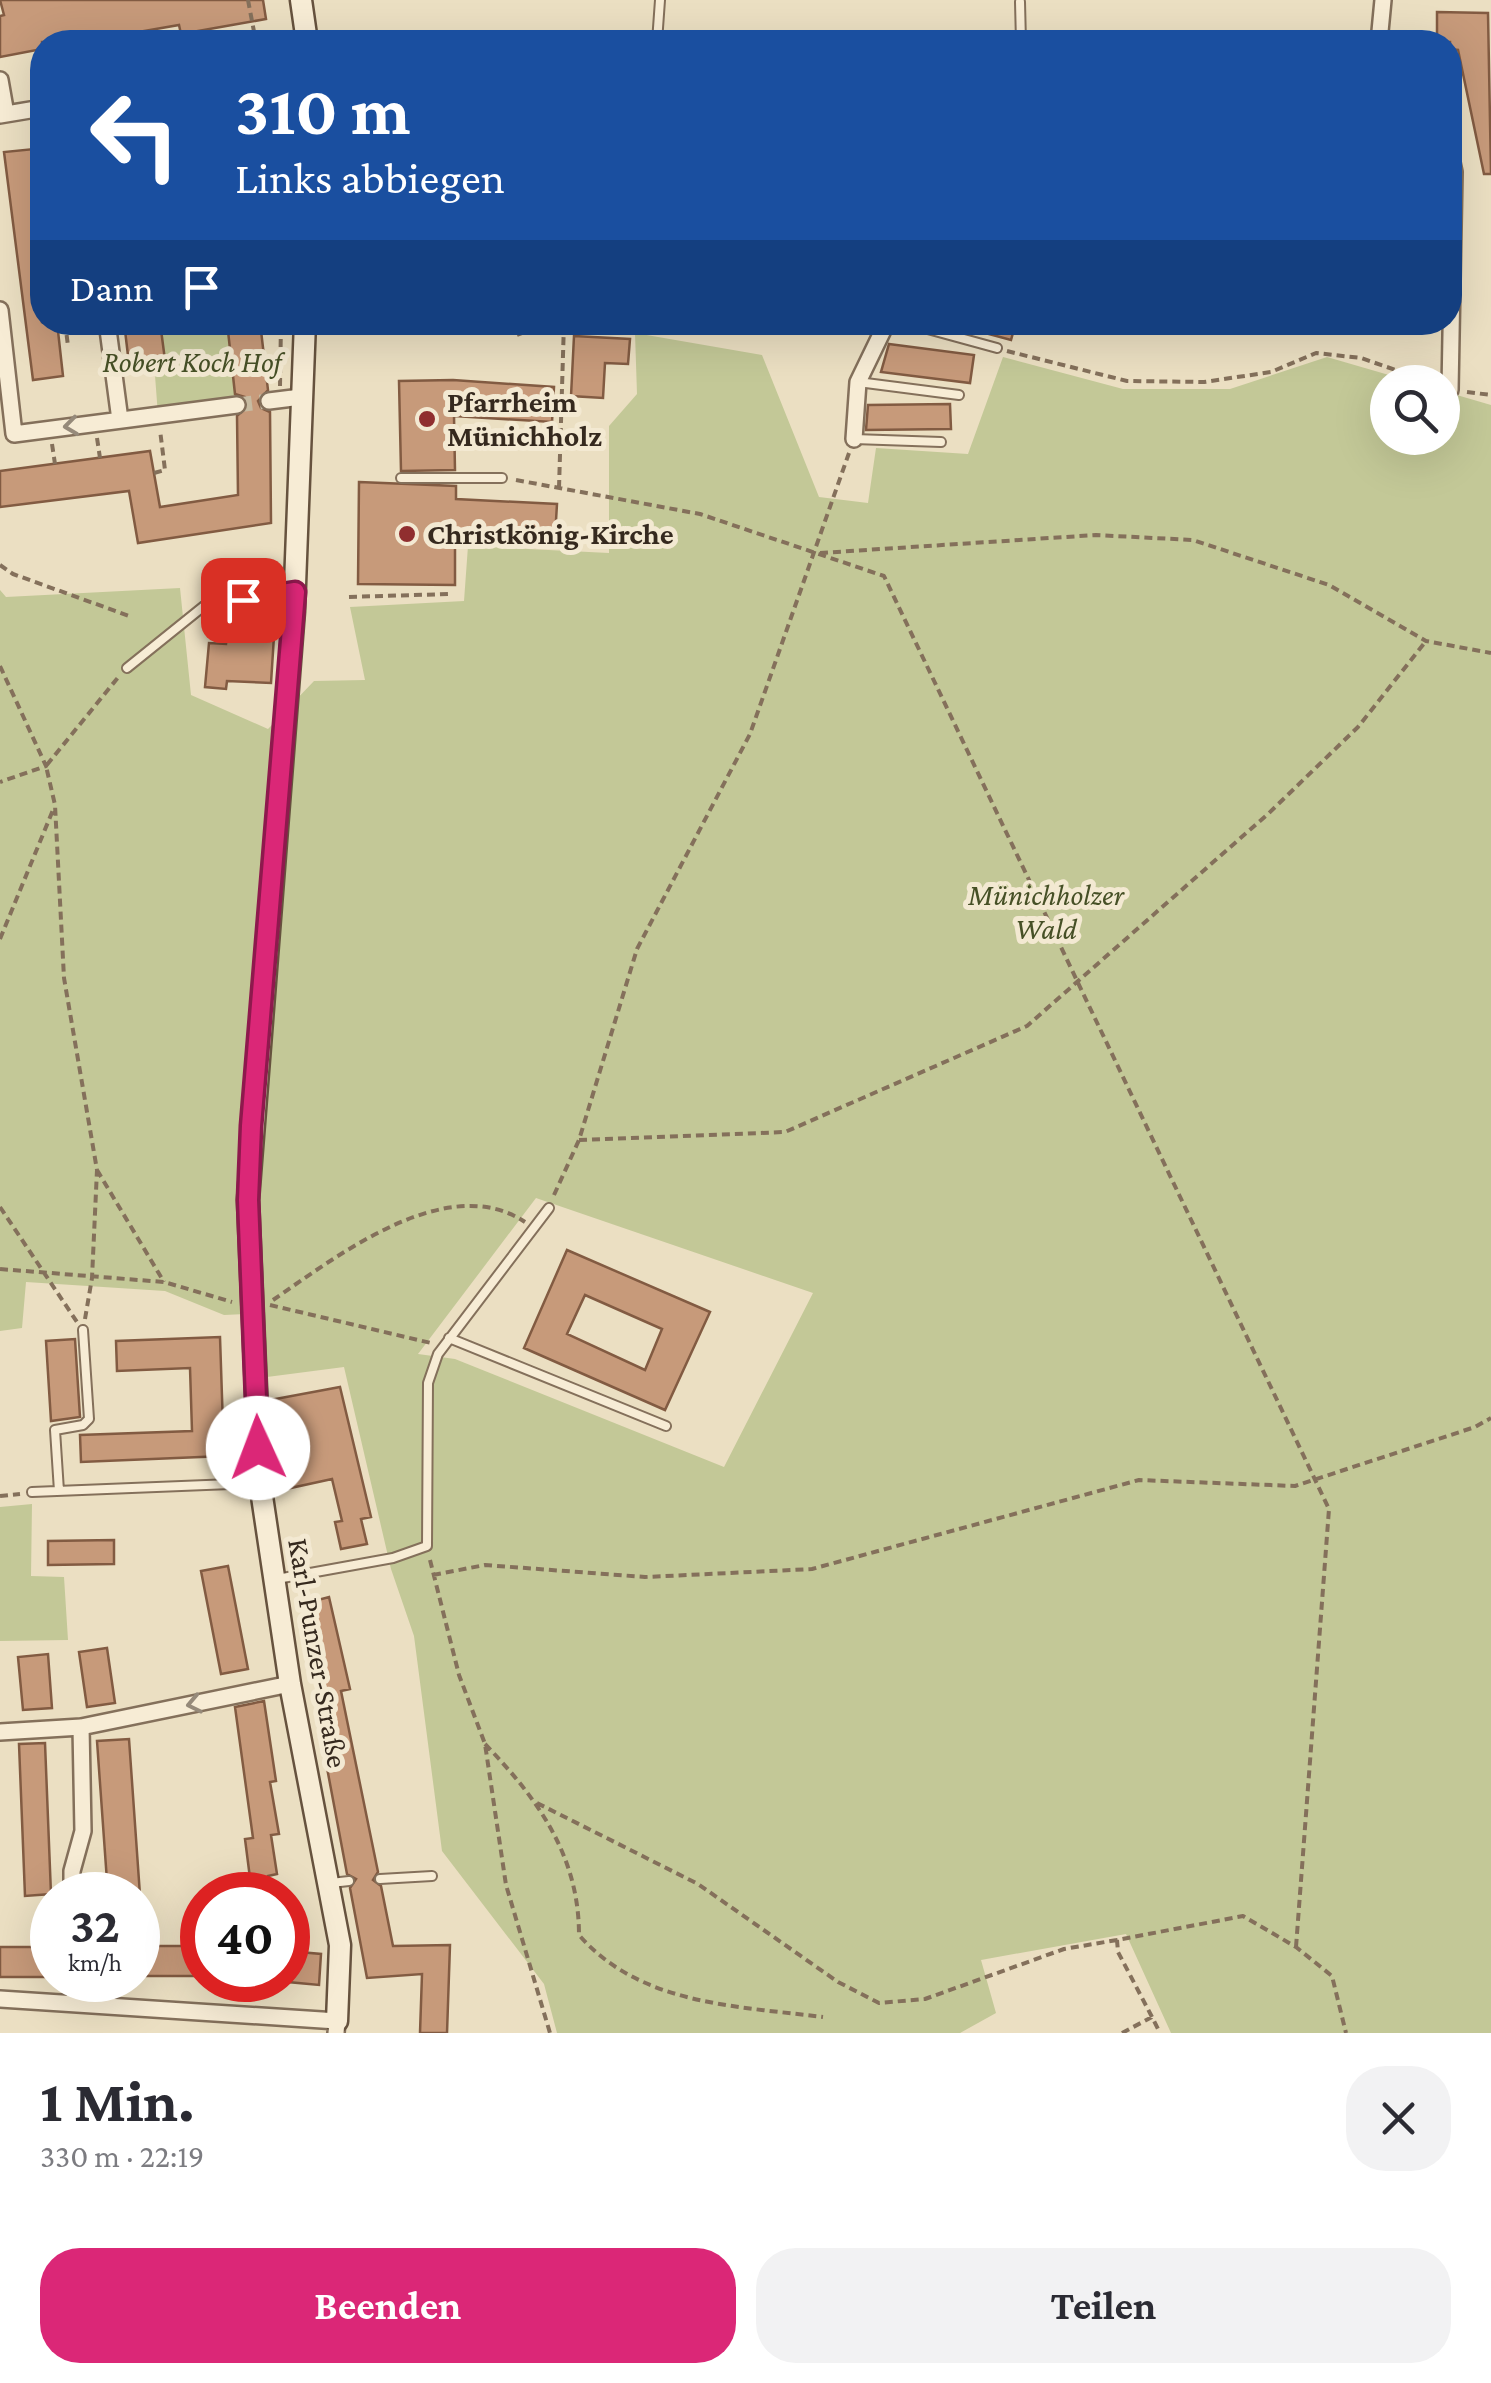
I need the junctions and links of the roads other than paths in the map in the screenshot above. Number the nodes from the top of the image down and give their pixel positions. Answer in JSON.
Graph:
{"nodes":[{"id":1,"x":300,"y":0,"type":"edge"},
{"id":2,"x":660,"y":0,"type":"edge"},
{"id":3,"x":1383,"y":0,"type":"edge"},
{"id":4,"x":1020,"y":2,"type":"edge"},
{"id":5,"x":304,"y":30,"type":"edge"},
{"id":6,"x":658,"y":30,"type":"edge"},
{"id":7,"x":1021,"y":30,"type":"edge"},
{"id":8,"x":1380,"y":30,"type":"edge"},
{"id":9,"x":0,"y":80,"type":"edge"},
{"id":10,"x":30,"y":110,"type":"edge"},
{"id":11,"x":3,"y":115,"type":"edge"},
{"id":12,"x":0,"y":310,"type":"edge"},
{"id":13,"x":109,"y":335,"type":"edge"},
{"id":14,"x":303,"y":335,"type":"edge"},
{"id":15,"x":881,"y":335,"type":"edge"},
{"id":16,"x":949,"y":335,"type":"edge"},
{"id":17,"x":1451,"y":335,"type":"edge"},
{"id":18,"x":996,"y":348,"type":"road end"},
{"id":19,"x":1450,"y":365,"type":"edge"},
{"id":20,"x":858,"y":382,"type":"junction"},
{"id":21,"x":959,"y":395,"type":"dead end"},
{"id":22,"x":301,"y":398,"type":"junction"},
{"id":23,"x":274,"y":400,"type":"tunnel mouth"},
{"id":24,"x":237,"y":405,"type":"tunnel mouth"},
{"id":25,"x":120,"y":420,"type":"junction"},
{"id":26,"x":854,"y":440,"type":"joint"},
{"id":27,"x":941,"y":442,"type":"dead end"},
{"id":28,"x":401,"y":478,"type":"dead end"},
{"id":29,"x":502,"y":478,"type":"road end"},
{"id":30,"x":300,"y":603,"type":"junction"},
{"id":31,"x":126,"y":668,"type":"road end"},
{"id":32,"x":549,"y":1208,"type":"road end"},
{"id":33,"x":83,"y":1330,"type":"road end"},
{"id":34,"x":450,"y":1338,"type":"junction"},
{"id":35,"x":666,"y":1426,"type":"dead end"},
{"id":36,"x":260,"y":1482,"type":"junction"},
{"id":37,"x":59,"y":1491,"type":"junction"},
{"id":38,"x":32,"y":1492,"type":"road end"},
{"id":39,"x":273,"y":1580,"type":"junction"},
{"id":40,"x":290,"y":1684,"type":"junction"},
{"id":41,"x":81,"y":1727,"type":"junction"},
{"id":42,"x":0,"y":1732,"type":"edge"},
{"id":43,"x":72,"y":1872,"type":"edge"},
{"id":44,"x":432,"y":1876,"type":"dead end"},
{"id":45,"x":380,"y":1880,"type":"dead end"},
{"id":46,"x":0,"y":1999,"type":"edge"},
{"id":47,"x":30,"y":2000,"type":"edge"},
{"id":48,"x":75,"y":2002,"type":"edge"},
{"id":49,"x":337,"y":2027,"type":"edge"}],
"edges":[{"from":1,"to":5,"type":"street"},
{"from":2,"to":6,"type":"lane"},
{"from":3,"to":8,"type":"street"},
{"from":4,"to":7,"type":"lane"},
{"from":9,"to":11,"type":"street"},
{"from":10,"to":11,"type":"street"},
{"from":25,"to":12,"type":"street","one_way":true},
{"from":13,"to":25,"type":"street"},
{"from":14,"to":22,"type":"street","name":"Karl-Punzer-Straße"},
{"from":15,"to":20,"type":"street"},
{"from":16,"to":18,"type":"lane"},
{"from":17,"to":19,"type":"street"},
{"from":20,"to":21,"type":"lane"},
{"from":20,"to":26,"type":"street"},
{"from":22,"to":23,"type":"street"},
{"from":22,"to":30,"type":"street","name":"Karl-Punzer-Straße"},
{"from":24,"to":25,"type":"street"},
{"from":26,"to":27,"type":"lane"},
{"from":28,"to":29,"type":"lane"},
{"from":30,"to":31,"type":"lane"},
{"from":30,"to":36,"type":"street","name":"Karl-Punzer-Straße"},
{"from":32,"to":34,"type":"lane"},
{"from":33,"to":37,"type":"lane"},
{"from":34,"to":35,"type":"lane"},
{"from":34,"to":39,"type":"lane"},
{"from":36,"to":37,"type":"lane"},
{"from":36,"to":39,"type":"street","name":"Karl-Punzer-Straße"},
{"from":37,"to":38,"type":"lane"},
{"from":39,"to":40,"type":"street","name":"Karl-Punzer-Straße"},
{"from":40,"to":41,"type":"street","one_way":true},
{"from":40,"to":49,"type":"street","name":"Karl-Punzer-Straße"},
{"from":41,"to":42,"type":"street"},
{"from":41,"to":43,"type":"street"},
{"from":44,"to":45,"type":"lane"},
{"from":46,"to":47,"type":"street"},
{"from":48,"to":49,"type":"street"}]}
